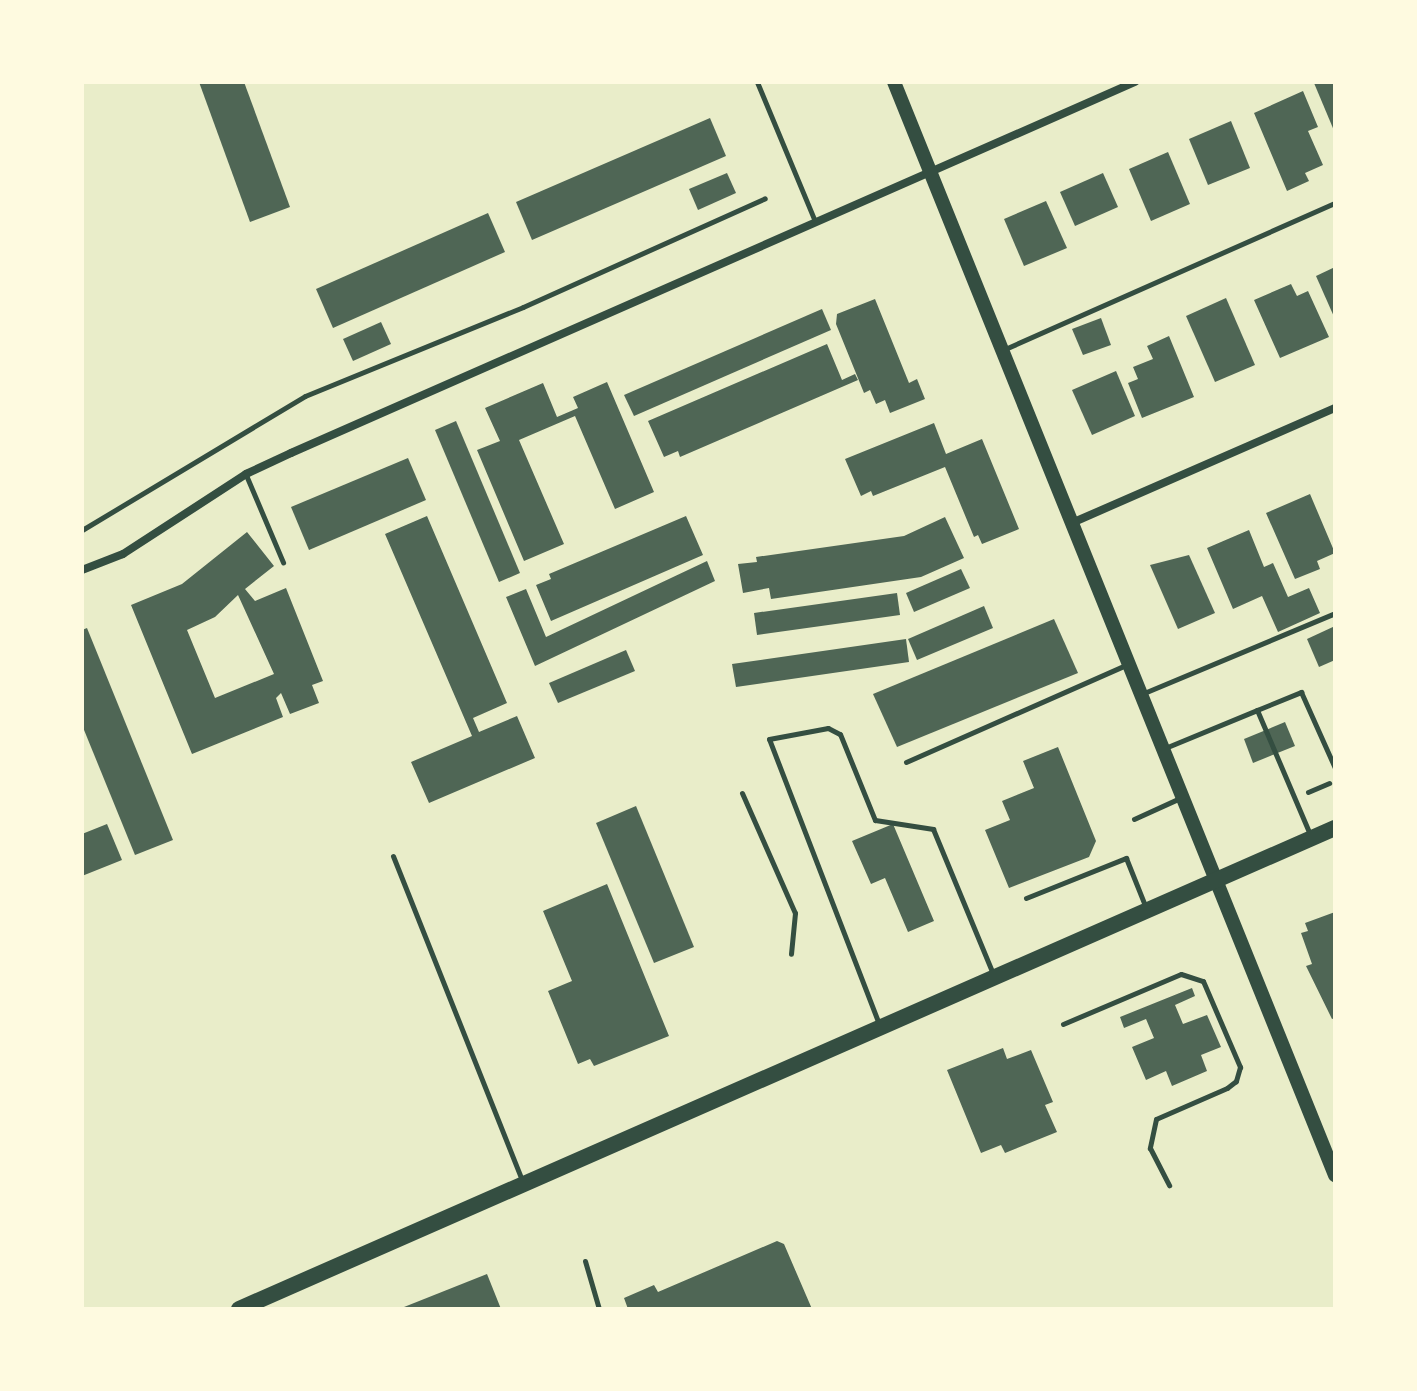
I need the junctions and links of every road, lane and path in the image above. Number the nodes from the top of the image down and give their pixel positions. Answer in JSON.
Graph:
{"nodes":[{"id":1,"x":757,"y":82,"type":"edge"},
{"id":2,"x":894,"y":82,"type":"edge"},
{"id":3,"x":1135,"y":82,"type":"edge"},
{"id":4,"x":930,"y":172,"type":"junction"},
{"id":5,"x":765,"y":198,"type":"dead end"},
{"id":6,"x":1335,"y":203,"type":"edge"},
{"id":7,"x":815,"y":221,"type":"junction"},
{"id":8,"x":1001,"y":351,"type":"junction"},
{"id":9,"x":1335,"y":408,"type":"edge"},
{"id":10,"x":246,"y":474,"type":"junction"},
{"id":11,"x":1074,"y":522,"type":"junction"},
{"id":12,"x":82,"y":530,"type":"edge"},
{"id":13,"x":283,"y":562,"type":"dead end"},
{"id":14,"x":82,"y":570,"type":"edge"},
{"id":15,"x":1335,"y":613,"type":"edge"},
{"id":16,"x":1131,"y":663,"type":"junction"},
{"id":17,"x":1143,"y":694,"type":"junction"},
{"id":18,"x":1257,"y":710,"type":"junction"},
{"id":19,"x":1164,"y":748,"type":"junction"},
{"id":20,"x":906,"y":762,"type":"dead end"},
{"id":21,"x":1335,"y":768,"type":"edge"},
{"id":22,"x":1329,"y":783,"type":"dead end"},
{"id":23,"x":1308,"y":792,"type":"dead end"},
{"id":24,"x":742,"y":793,"type":"dead end"},
{"id":25,"x":1183,"y":796,"type":"junction"},
{"id":26,"x":1134,"y":819,"type":"dead end"},
{"id":27,"x":1335,"y":828,"type":"edge"},
{"id":28,"x":1312,"y":838,"type":"junction"},
{"id":29,"x":393,"y":856,"type":"dead end"},
{"id":30,"x":1216,"y":879,"type":"junction"},
{"id":31,"x":1026,"y":898,"type":"dead end"},
{"id":32,"x":1147,"y":909,"type":"junction"},
{"id":33,"x":791,"y":954,"type":"dead end"},
{"id":34,"x":993,"y":974,"type":"junction"},
{"id":35,"x":1063,"y":1024,"type":"dead end"},
{"id":36,"x":880,"y":1026,"type":"junction"},
{"id":37,"x":1335,"y":1175,"type":"edge"},
{"id":38,"x":524,"y":1184,"type":"junction"},
{"id":39,"x":1169,"y":1185,"type":"dead end"},
{"id":40,"x":585,"y":1261,"type":"dead end"},
{"id":41,"x":239,"y":1309,"type":"edge"},
{"id":42,"x":599,"y":1309,"type":"edge"}],
"edges":[{"from":1,"to":7,"type":"lane"},
{"from":2,"to":4,"type":"street"},
{"from":3,"to":4,"type":"street"},
{"from":4,"to":7,"type":"street"},
{"from":4,"to":8,"type":"street"},
{"from":5,"to":12,"type":"lane"},
{"from":6,"to":8,"type":"lane"},
{"from":7,"to":10,"type":"street"},
{"from":8,"to":11,"type":"street"},
{"from":9,"to":11,"type":"street"},
{"from":10,"to":13,"type":"lane"},
{"from":10,"to":14,"type":"street"},
{"from":11,"to":16,"type":"street"},
{"from":15,"to":17,"type":"lane"},
{"from":16,"to":17,"type":"street"},
{"from":16,"to":20,"type":"lane"},
{"from":17,"to":19,"type":"street"},
{"from":18,"to":19,"type":"lane"},
{"from":18,"to":21,"type":"lane"},
{"from":18,"to":28,"type":"lane"},
{"from":19,"to":25,"type":"street"},
{"from":22,"to":23,"type":"path"},
{"from":24,"to":33,"type":"lane"},
{"from":25,"to":26,"type":"lane"},
{"from":25,"to":30,"type":"street"},
{"from":27,"to":28,"type":"main road"},
{"from":28,"to":30,"type":"main road"},
{"from":29,"to":38,"type":"lane"},
{"from":30,"to":32,"type":"main road"},
{"from":30,"to":37,"type":"street"},
{"from":31,"to":32,"type":"lane"},
{"from":32,"to":34,"type":"main road"},
{"from":34,"to":36,"type":"main road"},
{"from":34,"to":36,"type":"lane"},
{"from":35,"to":39,"type":"lane"},
{"from":36,"to":38,"type":"main road"},
{"from":38,"to":41,"type":"main road"},
{"from":40,"to":42,"type":"lane"}]}
